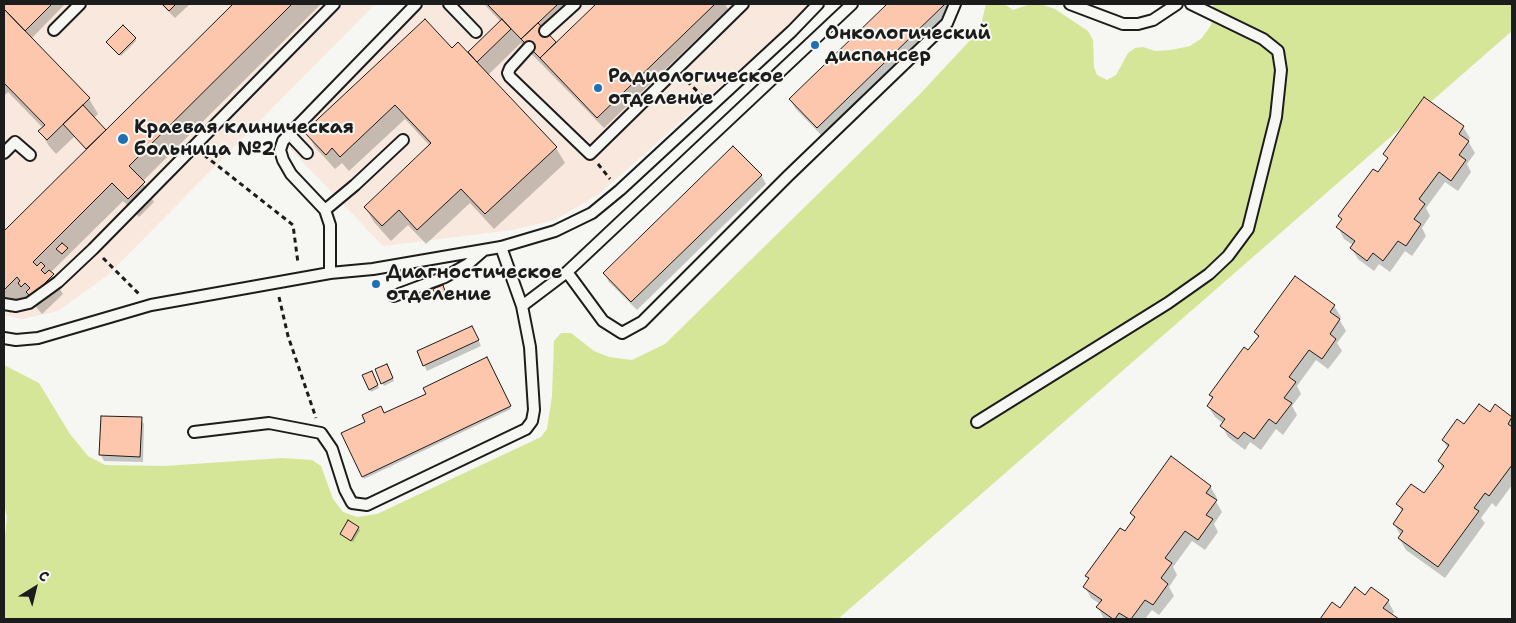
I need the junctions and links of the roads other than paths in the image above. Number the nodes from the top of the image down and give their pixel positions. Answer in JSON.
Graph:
{"nodes":[{"id":1,"x":80,"y":4,"type":"edge"},
{"id":2,"x":334,"y":4,"type":"edge"},
{"id":3,"x":416,"y":4,"type":"edge"},
{"id":4,"x":449,"y":4,"type":"edge"},
{"id":5,"x":575,"y":4,"type":"edge"},
{"id":6,"x":743,"y":4,"type":"edge"},
{"id":7,"x":818,"y":4,"type":"edge"},
{"id":8,"x":852,"y":4,"type":"edge"},
{"id":9,"x":955,"y":4,"type":"edge"},
{"id":10,"x":1070,"y":4,"type":"edge"},
{"id":11,"x":1177,"y":4,"type":"edge"},
{"id":12,"x":1191,"y":4,"type":"edge"},
{"id":13,"x":54,"y":30,"type":"dead end"},
{"id":14,"x":545,"y":31,"type":"dead end"},
{"id":15,"x":476,"y":32,"type":"dead end"},
{"id":16,"x":528,"y":47,"type":"dead end"},
{"id":17,"x":289,"y":134,"type":"junction"},
{"id":18,"x":403,"y":140,"type":"dead end"},
{"id":19,"x":4,"y":153,"type":"edge"},
{"id":20,"x":307,"y":153,"type":"dead end"},
{"id":21,"x":30,"y":155,"type":"dead end"},
{"id":22,"x":325,"y":210,"type":"junction"},
{"id":23,"x":500,"y":247,"type":"junction"},
{"id":24,"x":484,"y":250,"type":"junction"},
{"id":25,"x":567,"y":272,"type":"junction"},
{"id":26,"x":330,"y":274,"type":"junction"},
{"id":27,"x":394,"y":296,"type":"dead end"},
{"id":28,"x":4,"y":304,"type":"edge"},
{"id":29,"x":522,"y":306,"type":"junction"},
{"id":30,"x":4,"y":338,"type":"edge"},
{"id":31,"x":976,"y":422,"type":"dead end"},
{"id":32,"x":194,"y":432,"type":"dead end"}],
"edges":[{"from":1,"to":13,"type":"lane"},
{"from":2,"to":28,"type":"lane"},
{"from":3,"to":17,"type":"lane"},
{"from":4,"to":15,"type":"lane"},
{"from":5,"to":14,"type":"lane"},
{"from":6,"to":16,"type":"lane"},
{"from":7,"to":23,"type":"lane"},
{"from":8,"to":25,"type":"lane"},
{"from":9,"to":25,"type":"lane"},
{"from":10,"to":11,"type":"lane"},
{"from":12,"to":31,"type":"lane"},
{"from":17,"to":20,"type":"lane"},
{"from":17,"to":22,"type":"lane"},
{"from":18,"to":22,"type":"lane"},
{"from":19,"to":21,"type":"lane"},
{"from":22,"to":26,"type":"lane"},
{"from":23,"to":24,"type":"lane"},
{"from":23,"to":29,"type":"lane"},
{"from":24,"to":26,"type":"lane"},
{"from":24,"to":27,"type":"lane"},
{"from":25,"to":29,"type":"lane"},
{"from":26,"to":30,"type":"lane"},
{"from":29,"to":32,"type":"lane"}]}
